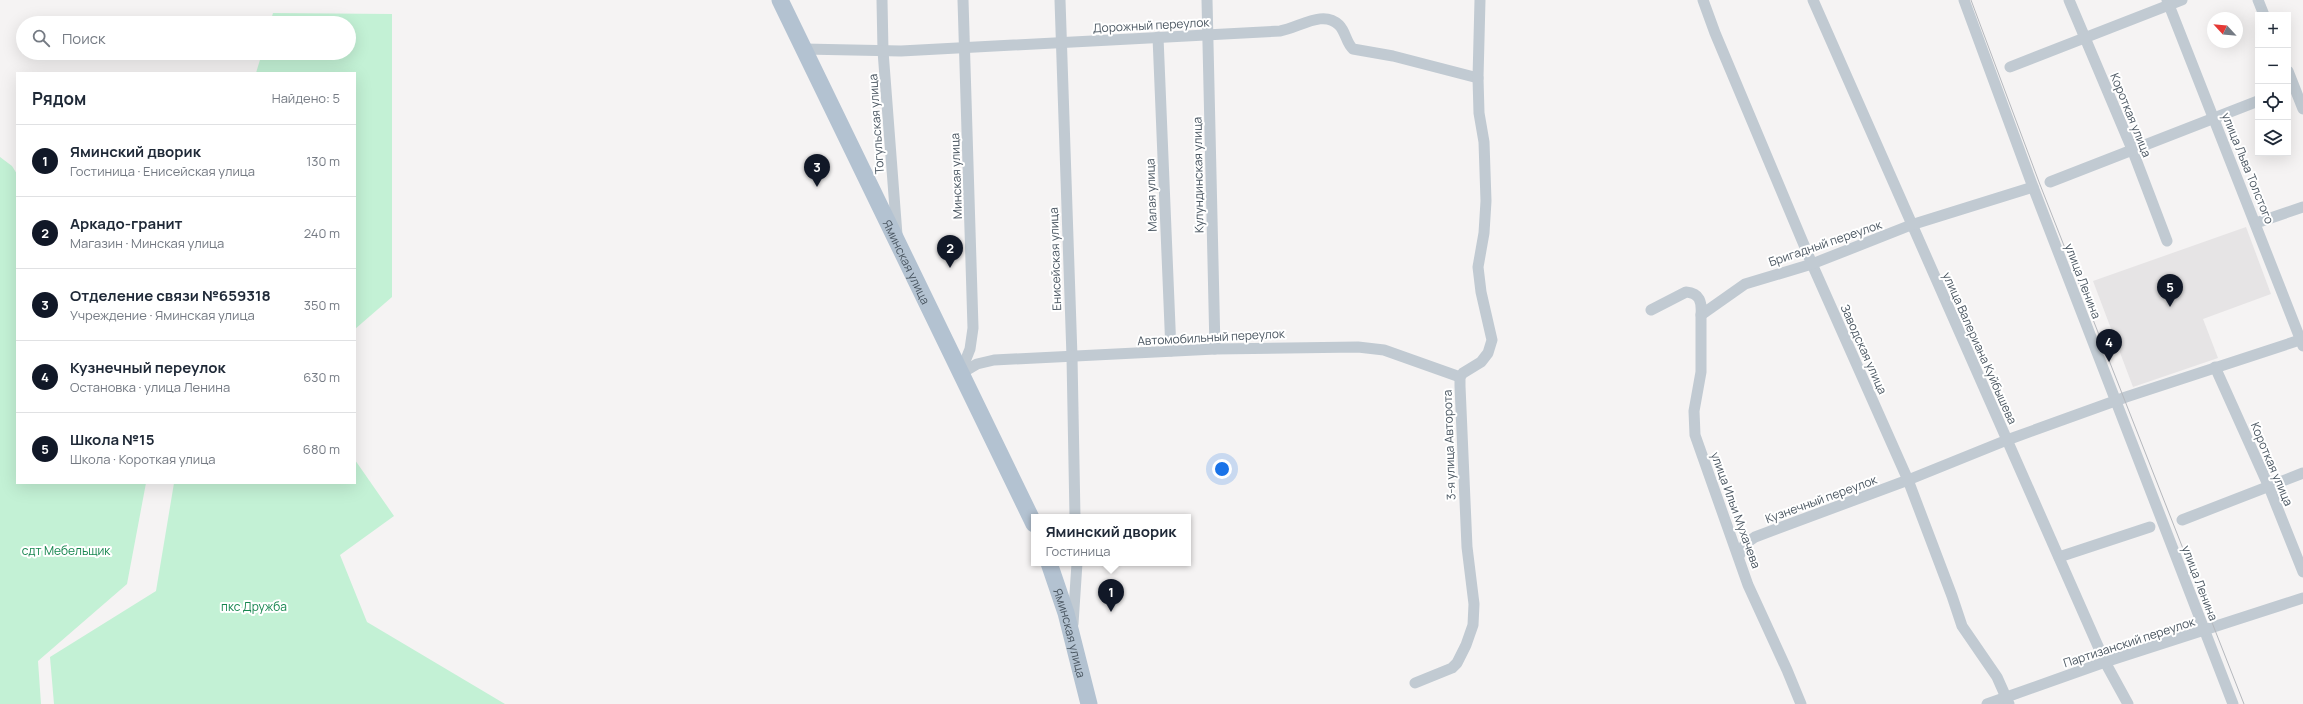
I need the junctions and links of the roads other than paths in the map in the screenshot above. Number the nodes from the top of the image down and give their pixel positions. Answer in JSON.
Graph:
{"nodes":[{"id":1,"x":780,"y":0,"type":"edge"},
{"id":2,"x":882,"y":0,"type":"edge"},
{"id":3,"x":963,"y":0,"type":"edge"},
{"id":4,"x":1060,"y":0,"type":"edge"},
{"id":5,"x":1207,"y":0,"type":"edge"},
{"id":6,"x":1480,"y":0,"type":"edge"},
{"id":7,"x":1703,"y":0,"type":"edge"},
{"id":8,"x":1813,"y":0,"type":"edge"},
{"id":9,"x":1964,"y":0,"type":"edge"},
{"id":10,"x":2069,"y":0,"type":"edge"},
{"id":11,"x":2182,"y":0,"type":"edge"},
{"id":12,"x":2258,"y":0,"type":"edge"},
{"id":13,"x":2168,"y":2,"type":"edge"},
{"id":14,"x":2263,"y":12,"type":"edge"},
{"id":15,"x":1208,"y":35,"type":"junction"},
{"id":16,"x":2085,"y":36,"type":"junction"},
{"id":17,"x":1158,"y":37,"type":"junction"},
{"id":18,"x":1061,"y":42,"type":"junction"},
{"id":19,"x":964,"y":48,"type":"junction"},
{"id":20,"x":804,"y":49,"type":"junction"},
{"id":21,"x":883,"y":51,"type":"junction"},
{"id":22,"x":2010,"y":67,"type":"dead end"},
{"id":23,"x":1478,"y":78,"type":"junction"},
{"id":24,"x":2295,"y":86,"type":"edge"},
{"id":25,"x":2255,"y":102,"type":"edge"},
{"id":26,"x":2303,"y":109,"type":"edge"},
{"id":27,"x":2214,"y":119,"type":"junction"},
{"id":28,"x":2132,"y":149,"type":"junction"},
{"id":29,"x":2050,"y":182,"type":"dead end"},
{"id":30,"x":2033,"y":187,"type":"junction"},
{"id":31,"x":2303,"y":207,"type":"edge"},
{"id":32,"x":2256,"y":223,"type":"junction"},
{"id":33,"x":1911,"y":225,"type":"junction"},
{"id":34,"x":2167,"y":241,"type":"dead end"},
{"id":35,"x":898,"y":245,"type":"junction"},
{"id":36,"x":1812,"y":264,"type":"junction"},
{"id":37,"x":1650,"y":310,"type":"dead end"},
{"id":38,"x":1701,"y":315,"type":"junction"},
{"id":39,"x":2302,"y":342,"type":"edge"},
{"id":40,"x":1215,"y":349,"type":"junction"},
{"id":41,"x":1171,"y":351,"type":"junction"},
{"id":42,"x":1072,"y":357,"type":"junction"},
{"id":43,"x":2215,"y":367,"type":"junction"},
{"id":44,"x":960,"y":374,"type":"junction"},
{"id":45,"x":1460,"y":378,"type":"junction"},
{"id":46,"x":2115,"y":401,"type":"junction"},
{"id":47,"x":2007,"y":440,"type":"junction"},
{"id":48,"x":2303,"y":473,"type":"edge"},
{"id":49,"x":1908,"y":480,"type":"junction"},
{"id":50,"x":2269,"y":487,"type":"junction"},
{"id":51,"x":1075,"y":514,"type":"edge"},
{"id":52,"x":1031,"y":518,"type":"edge"},
{"id":53,"x":2182,"y":520,"type":"dead end"},
{"id":54,"x":2150,"y":527,"type":"dead end"},
{"id":55,"x":1739,"y":556,"type":"junction"},
{"id":56,"x":2059,"y":557,"type":"junction"},
{"id":57,"x":1050,"y":566,"type":"edge"},
{"id":58,"x":1077,"y":566,"type":"edge"},
{"id":59,"x":2303,"y":572,"type":"edge"},
{"id":60,"x":2303,"y":598,"type":"edge"},
{"id":61,"x":2205,"y":632,"type":"junction"},
{"id":62,"x":1072,"y":635,"type":"junction"},
{"id":63,"x":2105,"y":662,"type":"junction"},
{"id":64,"x":1415,"y":683,"type":"dead end"},
{"id":65,"x":2007,"y":700,"type":"edge"},
{"id":66,"x":1089,"y":704,"type":"edge"},
{"id":67,"x":1801,"y":704,"type":"edge"},
{"id":68,"x":1986,"y":704,"type":"edge"},
{"id":69,"x":2128,"y":704,"type":"edge"},
{"id":70,"x":2233,"y":704,"type":"edge"}],
"edges":[{"from":1,"to":20,"type":"main road","name":"Яминская улица"},
{"from":2,"to":21,"type":"street","name":"Тогульская улица"},
{"from":3,"to":19,"type":"street","name":"Минская улица"},
{"from":4,"to":18,"type":"street","name":"Енисейская улица"},
{"from":5,"to":15,"type":"street","name":"Кулундинская улица"},
{"from":6,"to":23,"type":"street","name":"3-я улица Авторота"},
{"from":7,"to":36,"type":"street","name":"Заводская улица"},
{"from":8,"to":33,"type":"street","name":"улица Валериана Куйбышева"},
{"from":9,"to":30,"type":"street","name":"улица Ленина"},
{"from":10,"to":16,"type":"street","name":"Короткая улица"},
{"from":11,"to":13,"type":"street"},
{"from":12,"to":14,"type":"street"},
{"from":13,"to":16,"type":"street"},
{"from":13,"to":27,"type":"street","name":"улица Льва Толстого"},
{"from":15,"to":17,"type":"street","name":"Дорожный переулок"},
{"from":15,"to":23,"type":"street","name":"Дорожный переулок"},
{"from":15,"to":40,"type":"street","name":"Кулундинская улица"},
{"from":16,"to":22,"type":"street"},
{"from":16,"to":28,"type":"street","name":"Короткая улица"},
{"from":17,"to":18,"type":"street","name":"Дорожный переулок"},
{"from":17,"to":41,"type":"street","name":"Малая улица"},
{"from":18,"to":19,"type":"street","name":"Дорожный переулок"},
{"from":18,"to":42,"type":"street","name":"Енисейская улица"},
{"from":19,"to":21,"type":"street","name":"Дорожный переулок"},
{"from":19,"to":44,"type":"street","name":"Минская улица"},
{"from":20,"to":21,"type":"street","name":"Дорожный переулок"},
{"from":20,"to":35,"type":"main road","name":"Яминская улица"},
{"from":21,"to":35,"type":"street","name":"Тогульская улица"},
{"from":23,"to":45,"type":"street","name":"3-я улица Авторота"},
{"from":24,"to":26,"type":"street"},
{"from":25,"to":27,"type":"street"},
{"from":27,"to":28,"type":"street"},
{"from":27,"to":32,"type":"street","name":"улица Льва Толстого"},
{"from":28,"to":29,"type":"street"},
{"from":28,"to":34,"type":"street","name":"Короткая улица"},
{"from":30,"to":33,"type":"street","name":"Бригадный переулок"},
{"from":30,"to":46,"type":"street","name":"улица Ленина"},
{"from":31,"to":32,"type":"street"},
{"from":32,"to":39,"type":"street","name":"улица Льва Толстого"},
{"from":33,"to":36,"type":"street","name":"Бригадный переулок"},
{"from":33,"to":47,"type":"street","name":"улица Валериана Куйбышева"},
{"from":35,"to":44,"type":"main road","name":"Яминская улица"},
{"from":36,"to":38,"type":"street","name":"Бригадный переулок"},
{"from":36,"to":49,"type":"street","name":"Заводская улица"},
{"from":37,"to":38,"type":"street"},
{"from":38,"to":55,"type":"street","name":"улица Ильи Мухачева"},
{"from":39,"to":43,"type":"street","name":"Кузнечный переулок"},
{"from":40,"to":41,"type":"street","name":"Автомобильный переулок"},
{"from":40,"to":45,"type":"street","name":"Автомобильный переулок"},
{"from":41,"to":42,"type":"street","name":"Автомобильный переулок"},
{"from":42,"to":44,"type":"street","name":"Автомобильный переулок"},
{"from":42,"to":51,"type":"street","name":"Енисейская улица"},
{"from":43,"to":46,"type":"street","name":"Кузнечный переулок"},
{"from":43,"to":50,"type":"street","name":"Короткая улица"},
{"from":44,"to":52,"type":"main road","name":"Яминская улица"},
{"from":45,"to":64,"type":"street","name":"3-я улица Авторота"},
{"from":46,"to":47,"type":"street","name":"Кузнечный переулок"},
{"from":46,"to":61,"type":"street","name":"улица Ленина"},
{"from":47,"to":49,"type":"street","name":"Кузнечный переулок"},
{"from":47,"to":56,"type":"street","name":"улица Валериана Куйбышева"},
{"from":48,"to":50,"type":"street"},
{"from":49,"to":55,"type":"street","name":"Кузнечный переулок"},
{"from":49,"to":65,"type":"street","name":"Заводская улица"},
{"from":50,"to":53,"type":"street"},
{"from":50,"to":59,"type":"street","name":"Короткая улица"},
{"from":54,"to":56,"type":"street"},
{"from":55,"to":67,"type":"street","name":"улица Ильи Мухачева"},
{"from":56,"to":63,"type":"street","name":"улица Валериана Куйбышева"},
{"from":57,"to":62,"type":"main road","name":"Яминская улица"},
{"from":58,"to":62,"type":"street"},
{"from":60,"to":61,"type":"street","name":"Партизанский переулок"},
{"from":61,"to":63,"type":"street","name":"Партизанский переулок"},
{"from":61,"to":70,"type":"street","name":"улица Ленина"},
{"from":62,"to":66,"type":"main road","name":"Яминская улица"},
{"from":63,"to":65,"type":"street","name":"Партизанский переулок"},
{"from":63,"to":69,"type":"street","name":"улица Валериана Куйбышева"},
{"from":65,"to":68,"type":"street","name":"Партизанский переулок"}]}
